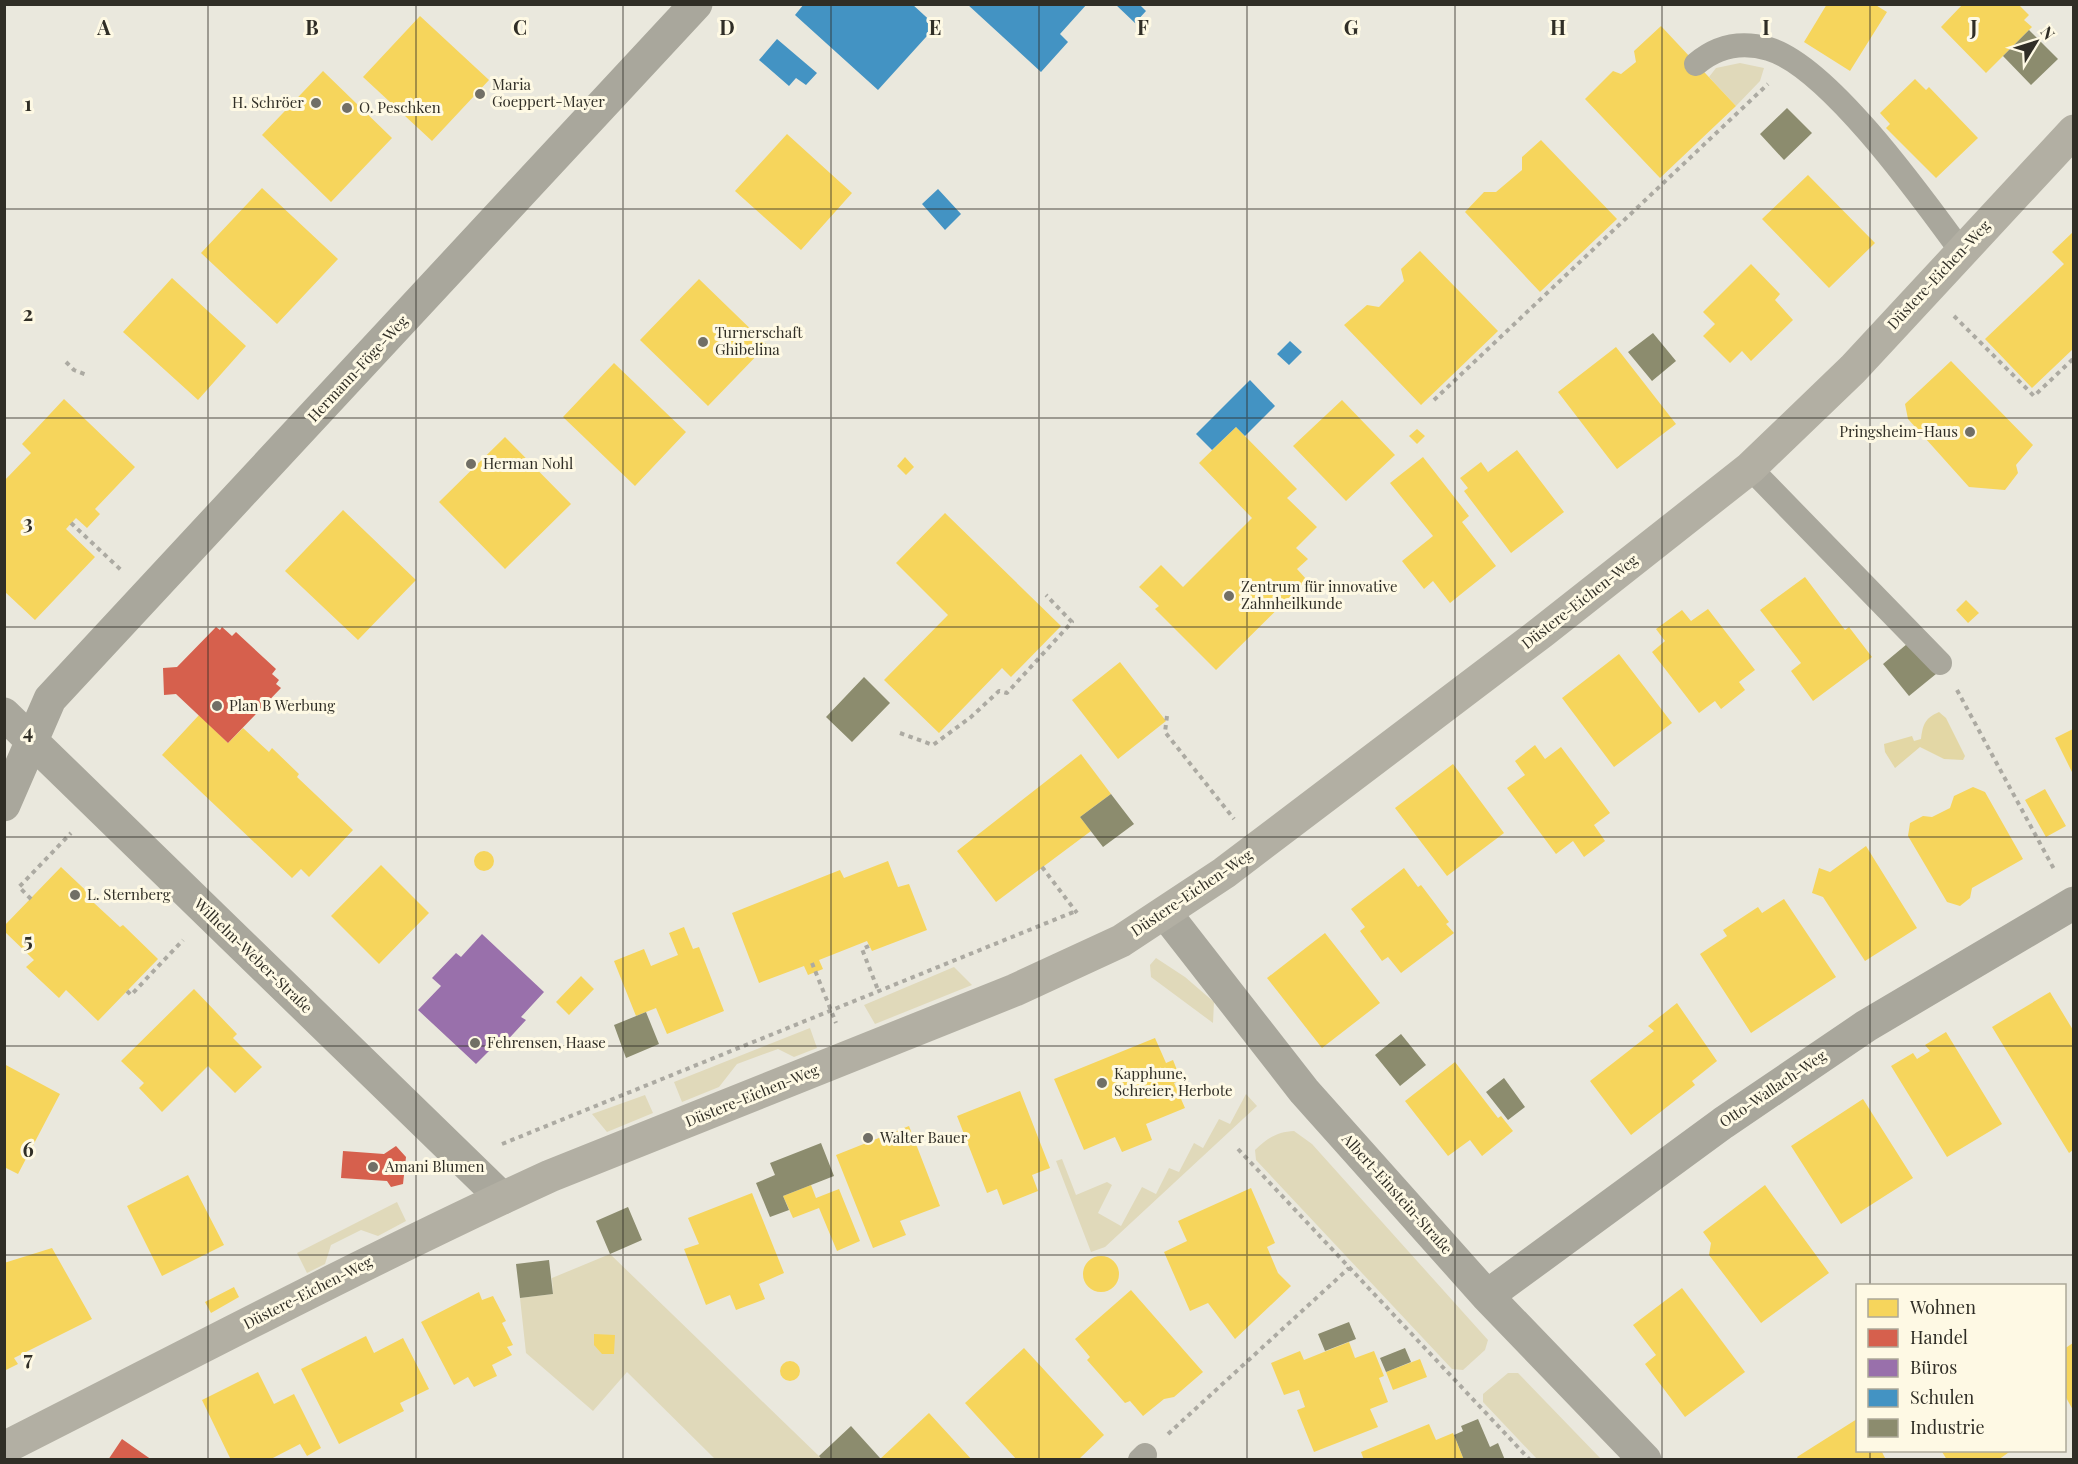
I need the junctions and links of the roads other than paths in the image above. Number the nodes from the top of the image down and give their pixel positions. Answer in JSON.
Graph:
{"nodes":[{"id":1,"x":696,"y":4,"type":"edge"},
{"id":2,"x":1696,"y":64,"type":"dead end"},
{"id":3,"x":2073,"y":131,"type":"edge"},
{"id":4,"x":1961,"y":251,"type":"junction"},
{"id":5,"x":1750,"y":468,"type":"junction"},
{"id":6,"x":1940,"y":663,"type":"road end"},
{"id":7,"x":4,"y":714,"type":"edge"},
{"id":8,"x":31,"y":742,"type":"junction"},
{"id":9,"x":4,"y":806,"type":"edge"},
{"id":10,"x":2073,"y":903,"type":"edge"},
{"id":11,"x":1166,"y":914,"type":"junction"},
{"id":12,"x":502,"y":1198,"type":"junction"},
{"id":13,"x":1487,"y":1296,"type":"junction"},
{"id":14,"x":4,"y":1448,"type":"edge"},
{"id":15,"x":1645,"y":1460,"type":"edge"}],
"edges":[{"from":1,"to":8,"type":"street","name":"Hermann-Föge-Weg"},
{"from":2,"to":4,"type":"lane"},
{"from":3,"to":4,"type":"street","name":"Düstere-Eichen-Weg"},
{"from":4,"to":5,"type":"street","name":"Düstere-Eichen-Weg"},
{"from":5,"to":6,"type":"lane"},
{"from":5,"to":11,"type":"street","name":"Düstere-Eichen-Weg"},
{"from":7,"to":8,"type":"street","name":"Wilhelm-Weber-Straße"},
{"from":8,"to":9,"type":"street","name":"Hermann-Föge-Weg"},
{"from":8,"to":12,"type":"street","name":"Wilhelm-Weber-Straße"},
{"from":10,"to":13,"type":"street","name":"Otto-Wallach-Weg"},
{"from":11,"to":12,"type":"street","name":"Düstere-Eichen-Weg"},
{"from":11,"to":13,"type":"street","name":"Albert-Einstein-Straße"},
{"from":12,"to":14,"type":"street","name":"Düstere-Eichen-Weg"},
{"from":13,"to":15,"type":"street","name":"Albert-Einstein-Straße"}]}
